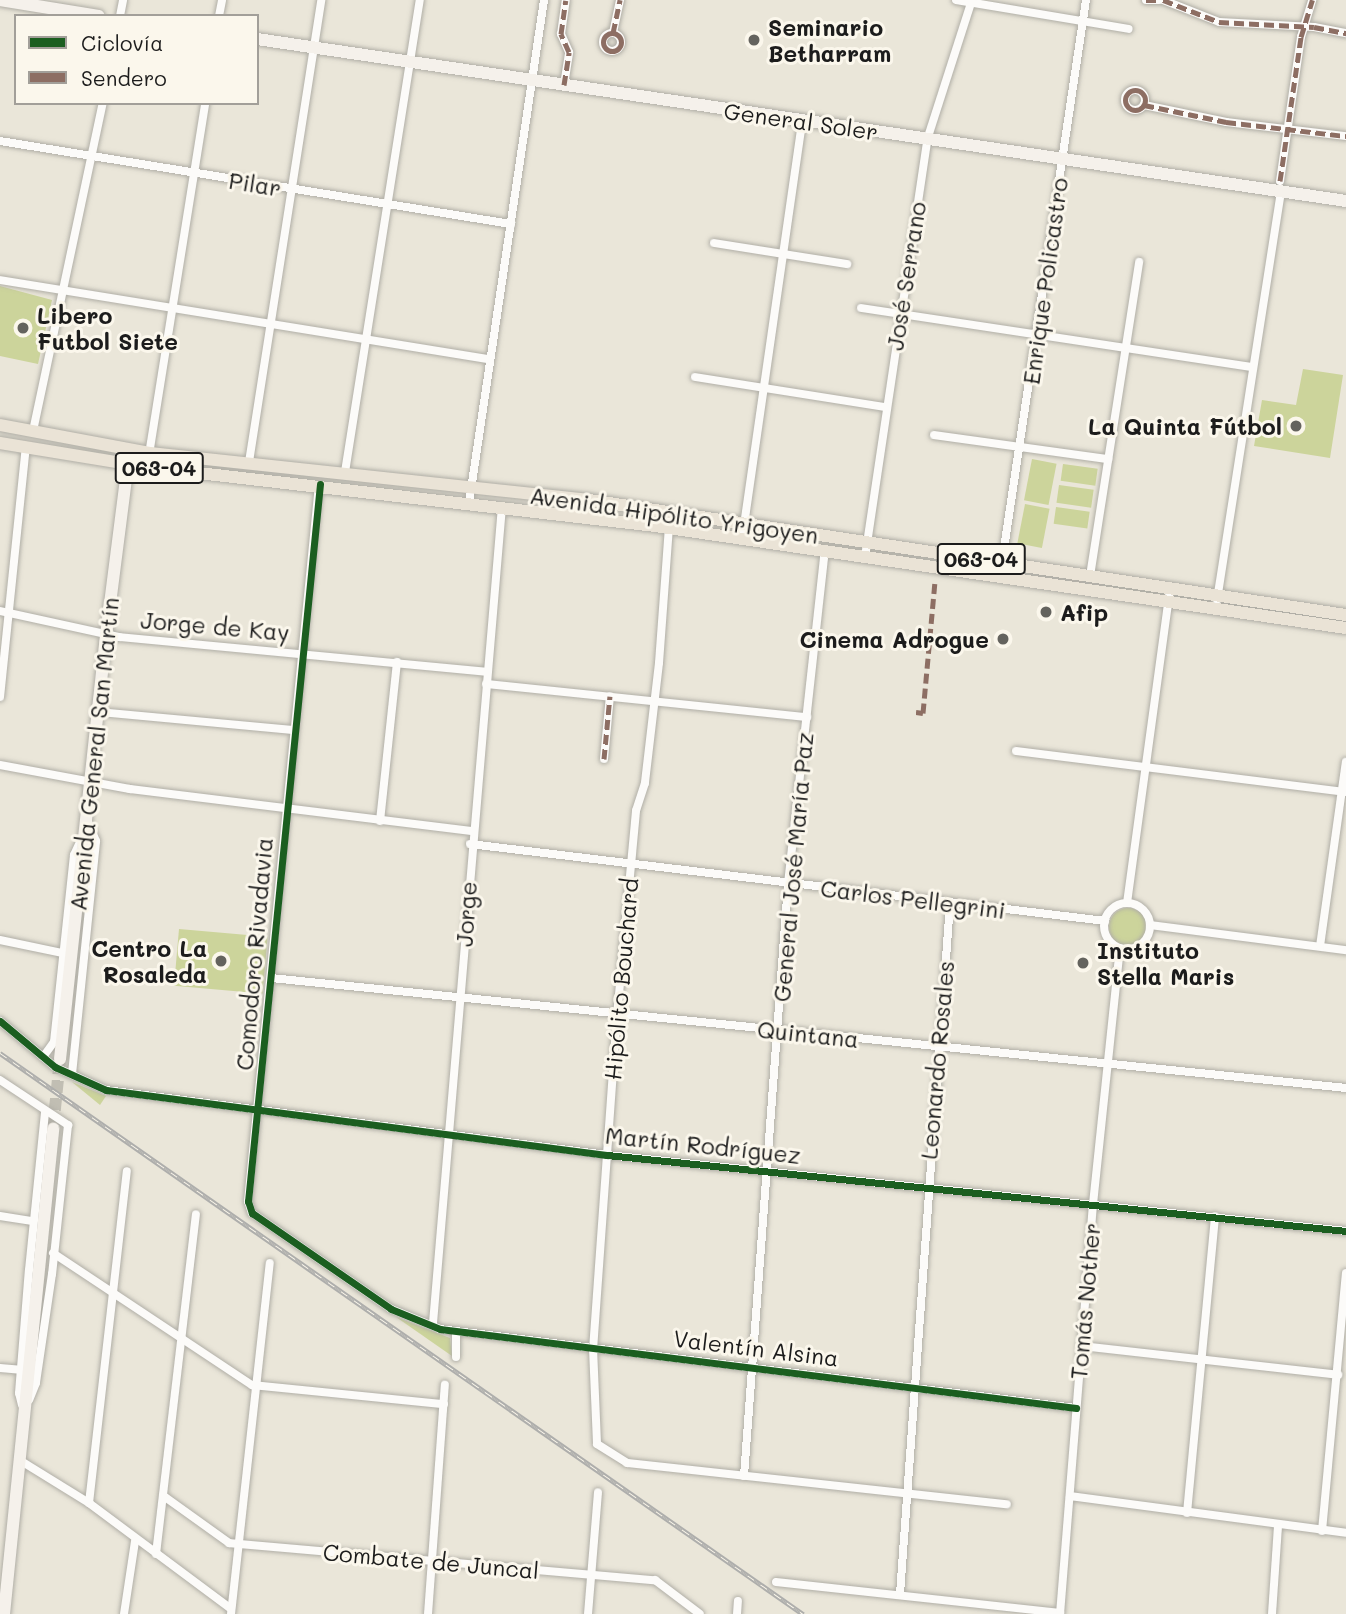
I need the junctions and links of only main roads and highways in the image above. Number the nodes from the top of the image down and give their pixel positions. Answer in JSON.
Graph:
{"nodes":[{"id":1,"x":0,"y":425,"type":"edge"},
{"id":2,"x":0,"y":443,"type":"edge"},
{"id":3,"x":1169,"y":594,"type":"junction"},
{"id":4,"x":1217,"y":602,"type":"junction"},
{"id":5,"x":1346,"y":615,"type":"edge"},
{"id":6,"x":1346,"y":628,"type":"edge"}],
"edges":[{"from":1,"to":3,"type":"main road","name":"Avenida Hipólito Yrigoyen","number":"063-04"},
{"from":2,"to":3,"type":"main road","name":"Avenida Hipólito Yrigoyen","number":"063-04"},
{"from":3,"to":4,"type":"main road","name":"Avenida Hipólito Yrigoyen","number":"063-04"},
{"from":4,"to":5,"type":"main road","name":"Avenida Hipólito Yrigoyen","number":"063-04"},
{"from":4,"to":6,"type":"main road","name":"Avenida Hipólito Yrigoyen","number":"063-04"}]}
